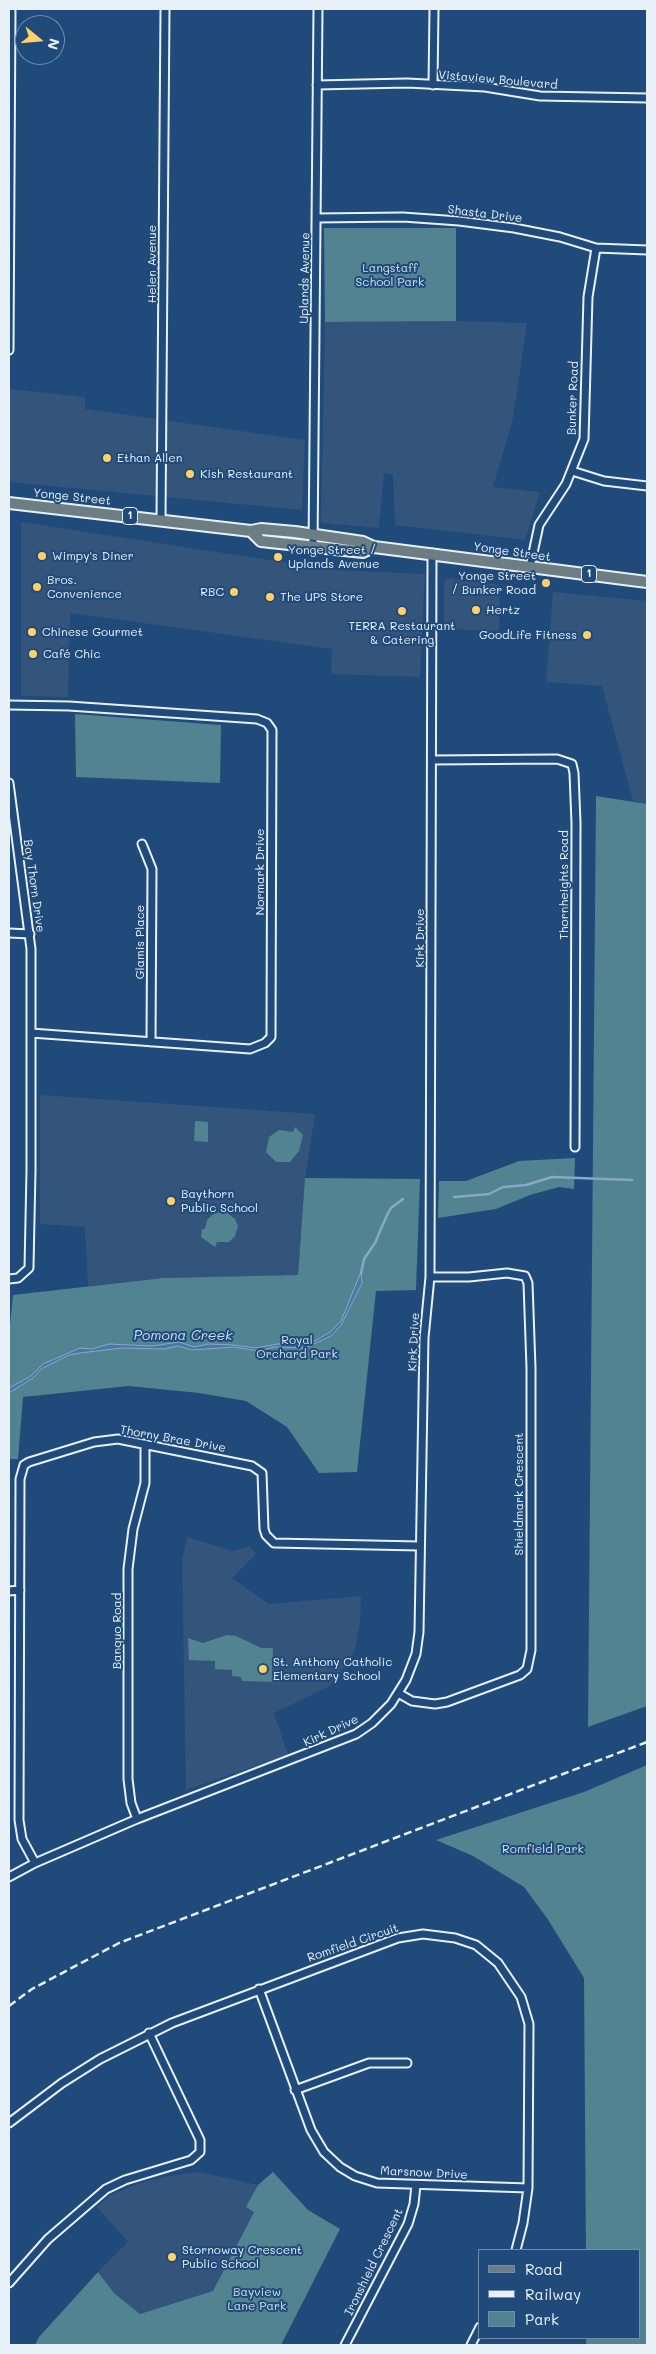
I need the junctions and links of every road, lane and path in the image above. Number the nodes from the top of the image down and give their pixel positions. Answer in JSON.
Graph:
{"nodes":[{"id":1,"x":11,"y":9,"type":"edge"},
{"id":2,"x":165,"y":9,"type":"edge"},
{"id":3,"x":318,"y":9,"type":"edge"},
{"id":4,"x":434,"y":9,"type":"edge"},
{"id":5,"x":317,"y":85,"type":"junction"},
{"id":6,"x":433,"y":85,"type":"junction"},
{"id":7,"x":647,"y":98,"type":"edge"},
{"id":8,"x":10,"y":126,"type":"edge"},
{"id":9,"x":317,"y":218,"type":"junction"},
{"id":10,"x":596,"y":248,"type":"junction"},
{"id":11,"x":647,"y":250,"type":"edge"},
{"id":12,"x":9,"y":275,"type":"edge"},
{"id":13,"x":9,"y":350,"type":"edge"},
{"id":14,"x":572,"y":471,"type":"junction"},
{"id":15,"x":647,"y":486,"type":"edge"},
{"id":16,"x":9,"y":503,"type":"edge"},
{"id":17,"x":161,"y":519,"type":"junction"},
{"id":18,"x":251,"y":531,"type":"junction"},
{"id":19,"x":313,"y":535,"type":"junction"},
{"id":20,"x":313,"y":547,"type":"junction"},
{"id":21,"x":374,"y":547,"type":"junction"},
{"id":22,"x":432,"y":553,"type":"junction"},
{"id":23,"x":530,"y":567,"type":"junction"},
{"id":24,"x":647,"y":582,"type":"edge"},
{"id":25,"x":9,"y":705,"type":"edge"},
{"id":26,"x":432,"y":760,"type":"junction"},
{"id":27,"x":9,"y":782,"type":"edge"},
{"id":28,"x":142,"y":844,"type":"dead end"},
{"id":29,"x":9,"y":933,"type":"edge"},
{"id":30,"x":30,"y":934,"type":"junction"},
{"id":31,"x":31,"y":1033,"type":"junction"},
{"id":32,"x":151,"y":1042,"type":"junction"},
{"id":33,"x":575,"y":1147,"type":"dead end"},
{"id":34,"x":430,"y":1277,"type":"junction"},
{"id":35,"x":9,"y":1279,"type":"edge"},
{"id":36,"x":145,"y":1444,"type":"junction"},
{"id":37,"x":419,"y":1546,"type":"junction"},
{"id":38,"x":20,"y":1590,"type":"junction"},
{"id":39,"x":9,"y":1591,"type":"edge"},
{"id":40,"x":398,"y":1693,"type":"junction"},
{"id":41,"x":137,"y":1820,"type":"junction"},
{"id":42,"x":35,"y":1863,"type":"junction"},
{"id":43,"x":9,"y":1877,"type":"edge"},
{"id":44,"x":259,"y":1989,"type":"junction"},
{"id":45,"x":149,"y":2033,"type":"junction"},
{"id":46,"x":407,"y":2063,"type":"dead end"},
{"id":47,"x":295,"y":2090,"type":"junction"},
{"id":48,"x":9,"y":2123,"type":"edge"},
{"id":49,"x":416,"y":2185,"type":"junction"},
{"id":50,"x":528,"y":2188,"type":"junction"},
{"id":51,"x":516,"y":2249,"type":"edge"},
{"id":52,"x":9,"y":2283,"type":"edge"},
{"id":53,"x":478,"y":2331,"type":"edge"},
{"id":54,"x":345,"y":2345,"type":"edge"},
{"id":55,"x":470,"y":2345,"type":"edge"}],
"edges":[{"from":1,"to":8,"type":"street"},
{"from":2,"to":17,"type":"street","name":"Helen Avenue"},
{"from":3,"to":5,"type":"street","name":"Uplands Avenue"},
{"from":4,"to":6,"type":"street"},
{"from":5,"to":6,"type":"street","name":"Vistaview Boulevard"},
{"from":5,"to":9,"type":"street","name":"Uplands Avenue"},
{"from":6,"to":7,"type":"street","name":"Vistaview Boulevard"},
{"from":8,"to":12,"type":"street"},
{"from":9,"to":10,"type":"street","name":"Shasta Drive"},
{"from":9,"to":19,"type":"street","name":"Uplands Avenue"},
{"from":10,"to":11,"type":"street","name":"Shasta Drive"},
{"from":10,"to":14,"type":"street","name":"Bunker Road"},
{"from":12,"to":13,"type":"street"},
{"from":14,"to":15,"type":"street"},
{"from":14,"to":23,"type":"street","name":"Bunker Road"},
{"from":16,"to":17,"type":"main road","name":"Yonge Street","number":"1"},
{"from":17,"to":18,"type":"main road","name":"Yonge Street","number":"1"},
{"from":18,"to":19,"type":"main road","name":"Yonge Street","number":"1"},
{"from":18,"to":20,"type":"main road","name":"Yonge Street","number":"1"},
{"from":19,"to":20,"type":"street","name":"Uplands Avenue"},
{"from":19,"to":21,"type":"main road","name":"Yonge Street","number":"1"},
{"from":20,"to":21,"type":"main road","name":"Yonge Street","number":"1"},
{"from":21,"to":22,"type":"main road","name":"Yonge Street","number":"1"},
{"from":22,"to":23,"type":"main road","name":"Yonge Street","number":"1"},
{"from":22,"to":26,"type":"street","name":"Kirk Drive"},
{"from":23,"to":24,"type":"main road","name":"Yonge Street","number":"1"},
{"from":25,"to":32,"type":"street","name":"Normark Drive"},
{"from":26,"to":33,"type":"street","name":"Thornheights Road"},
{"from":26,"to":34,"type":"street","name":"Kirk Drive"},
{"from":27,"to":30,"type":"street","name":"Bay Thorn Drive"},
{"from":28,"to":32,"type":"street","name":"Glamis Place"},
{"from":29,"to":30,"type":"street"},
{"from":30,"to":31,"type":"street","name":"Bay Thorn Drive"},
{"from":31,"to":32,"type":"street","name":"Normark Drive"},
{"from":31,"to":35,"type":"street","name":"Bay Thorn Drive"},
{"from":34,"to":37,"type":"street","name":"Kirk Drive"},
{"from":34,"to":40,"type":"street","name":"Shieldmark Crescent"},
{"from":36,"to":37,"type":"street","name":"Thorny Brae Drive"},
{"from":36,"to":38,"type":"street","name":"Thorny Brae Drive"},
{"from":36,"to":41,"type":"street","name":"Banquo Road"},
{"from":37,"to":40,"type":"street","name":"Kirk Drive"},
{"from":38,"to":39,"type":"street"},
{"from":38,"to":42,"type":"street","name":"Thorny Brae Drive"},
{"from":40,"to":41,"type":"street","name":"Kirk Drive"},
{"from":41,"to":42,"type":"street","name":"Kirk Drive"},
{"from":42,"to":43,"type":"street","name":"Kirk Drive"},
{"from":44,"to":45,"type":"street","name":"Romfield Circuit"},
{"from":44,"to":47,"type":"street","name":"Marsnow Drive"},
{"from":44,"to":50,"type":"street","name":"Romfield Circuit"},
{"from":45,"to":48,"type":"street","name":"Romfield Circuit"},
{"from":45,"to":52,"type":"street"},
{"from":46,"to":47,"type":"street"},
{"from":47,"to":49,"type":"street","name":"Marsnow Drive"},
{"from":49,"to":50,"type":"street","name":"Marsnow Drive"},
{"from":49,"to":54,"type":"street","name":"Ironshield Crescent"},
{"from":50,"to":51,"type":"street","name":"Romfield Circuit"},
{"from":53,"to":55,"type":"street"}]}
